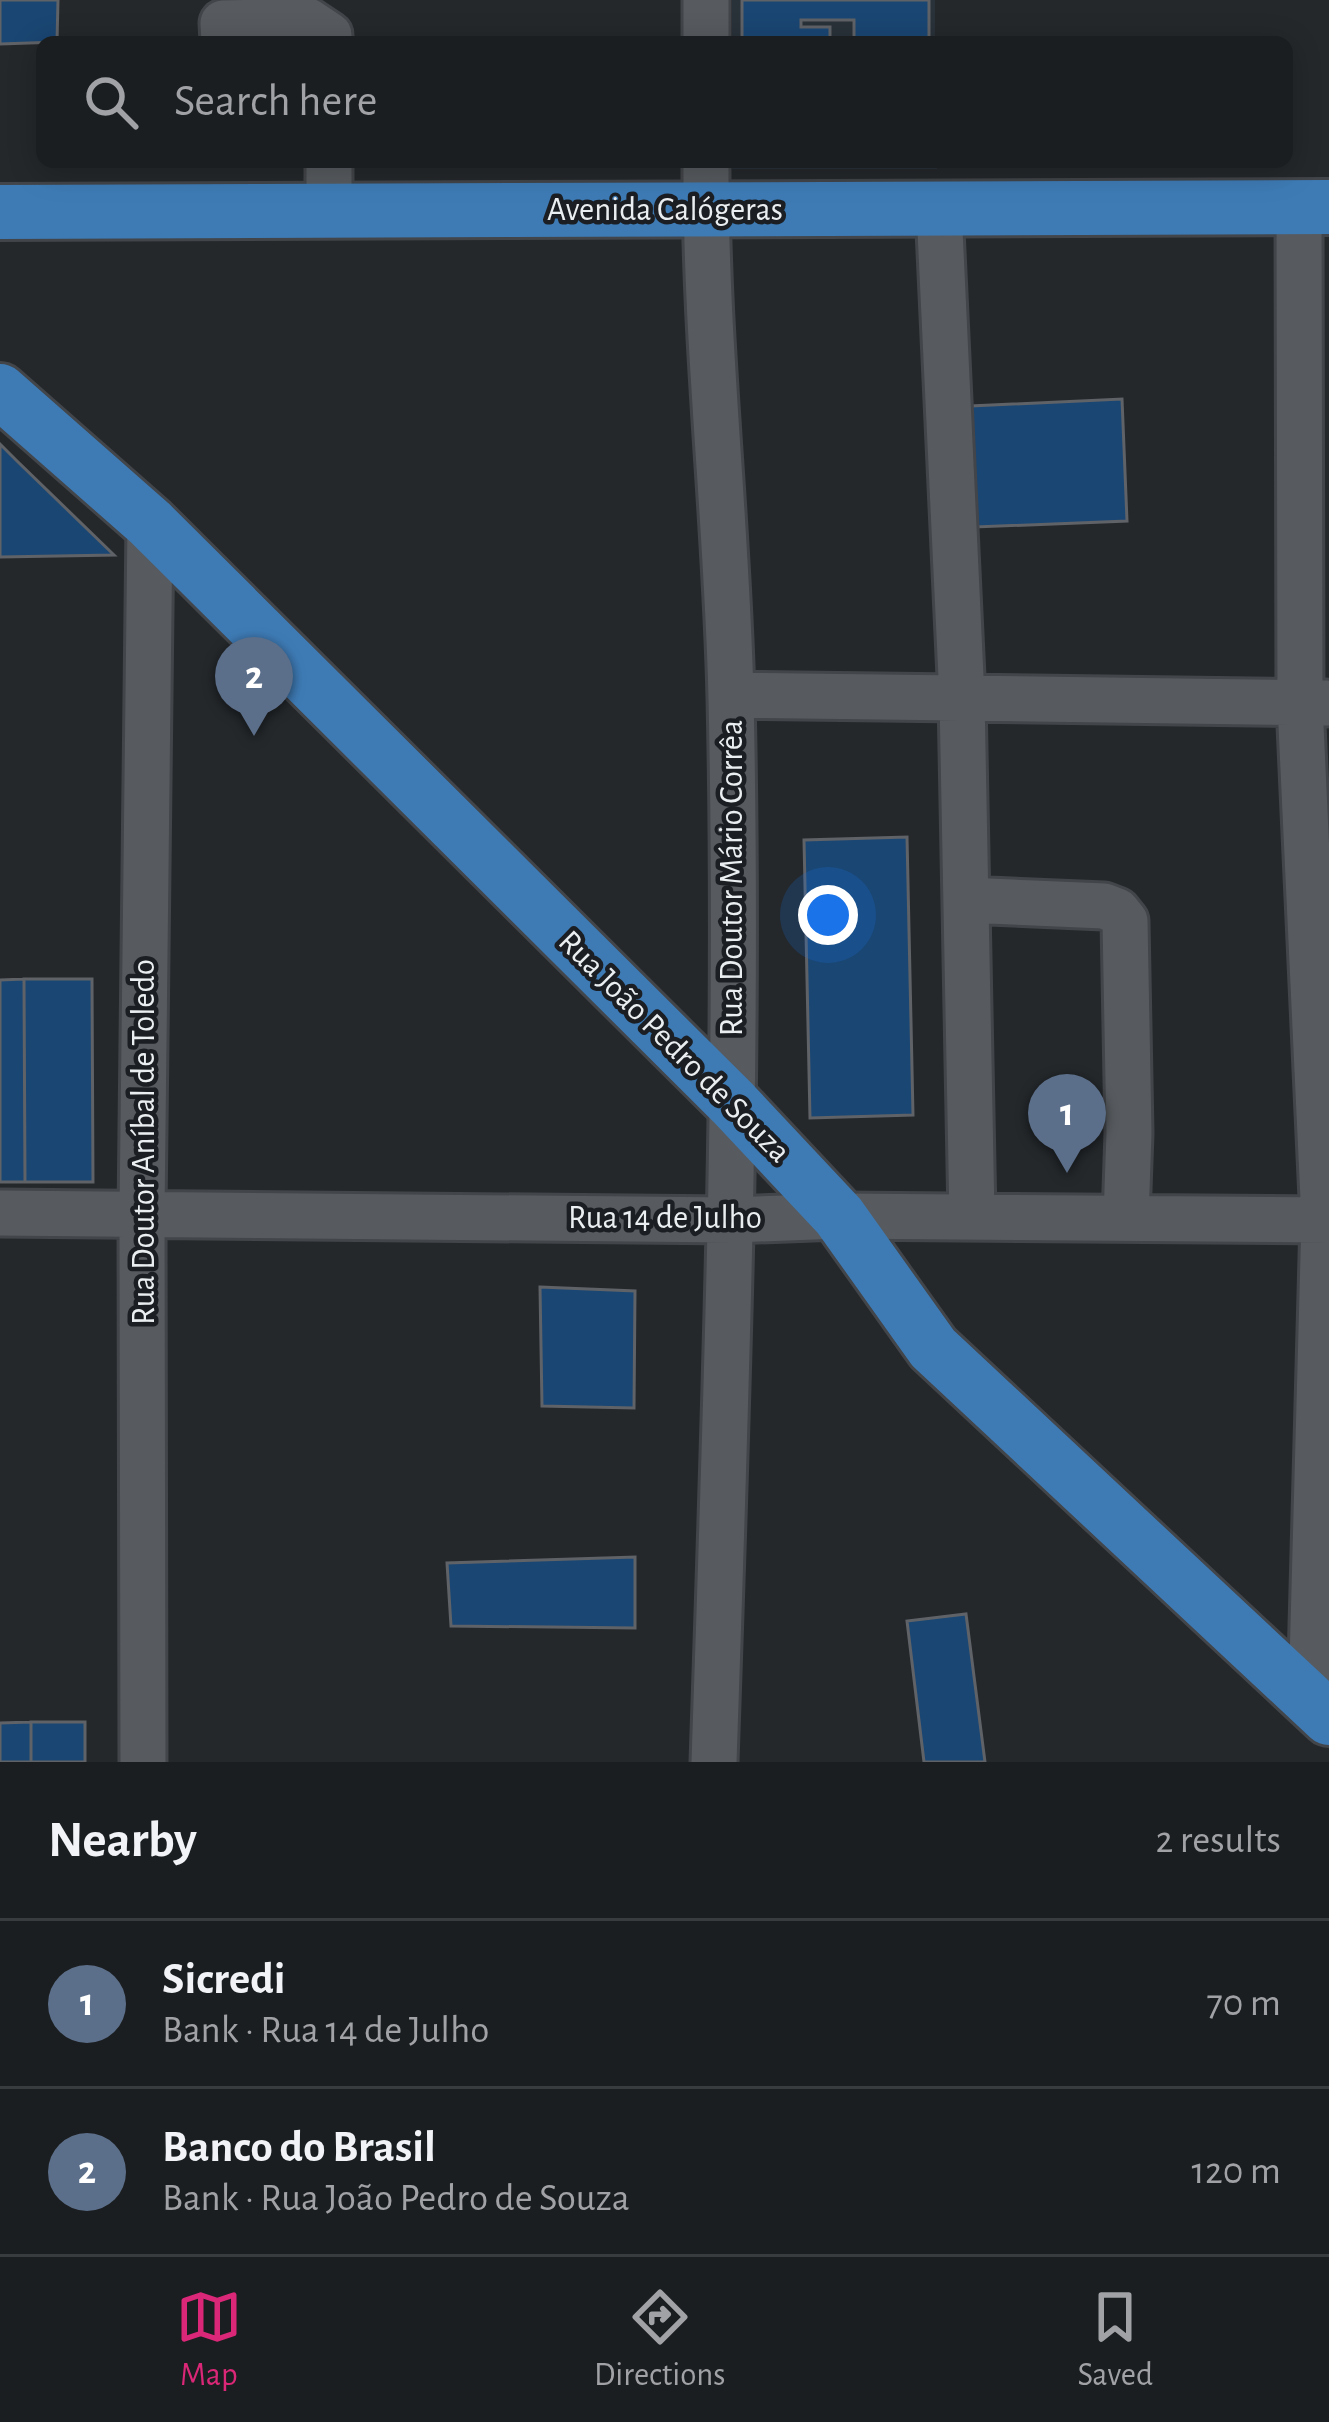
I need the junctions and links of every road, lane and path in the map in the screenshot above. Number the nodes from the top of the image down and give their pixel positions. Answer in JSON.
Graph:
{"nodes":[{"id":1,"x":706,"y":0,"type":"edge"},
{"id":2,"x":224,"y":36,"type":"edge"},
{"id":3,"x":329,"y":36,"type":"edge"},
{"id":4,"x":706,"y":36,"type":"edge"},
{"id":5,"x":329,"y":186,"type":"edge"},
{"id":6,"x":706,"y":186,"type":"edge"},
{"id":7,"x":1314,"y":208,"type":"edge"},
{"id":8,"x":939,"y":209,"type":"junction"},
{"id":9,"x":0,"y":212,"type":"edge"},
{"id":10,"x":0,"y":391,"type":"edge"},
{"id":11,"x":150,"y":523,"type":"junction"},
{"id":12,"x":731,"y":695,"type":"junction"},
{"id":13,"x":962,"y":698,"type":"junction"},
{"id":14,"x":1315,"y":704,"type":"edge"},
{"id":15,"x":966,"y":900,"type":"junction"},
{"id":16,"x":733,"y":1103,"type":"junction"},
{"id":17,"x":0,"y":1213,"type":"edge"},
{"id":18,"x":142,"y":1214,"type":"junction"},
{"id":19,"x":838,"y":1216,"type":"junction"},
{"id":20,"x":972,"y":1217,"type":"junction"},
{"id":21,"x":1126,"y":1218,"type":"junction"},
{"id":22,"x":732,"y":1220,"type":"junction"},
{"id":23,"x":1326,"y":1220,"type":"edge"},
{"id":24,"x":1320,"y":1709,"type":"edge"},
{"id":25,"x":143,"y":1762,"type":"edge"},
{"id":26,"x":714,"y":1762,"type":"edge"}],
"edges":[{"from":1,"to":4,"type":"street"},
{"from":2,"to":3,"type":"street"},
{"from":5,"to":6,"type":"main road","name":"Avenida Calógeras"},
{"from":5,"to":9,"type":"main road","name":"Avenida Calógeras"},
{"from":6,"to":8,"type":"main road","name":"Avenida Calógeras"},
{"from":6,"to":12,"type":"street","name":"Rua Doutor Mário Corrêa"},
{"from":7,"to":8,"type":"main road","name":"Avenida Calógeras"},
{"from":7,"to":14,"type":"street"},
{"from":8,"to":13,"type":"street"},
{"from":10,"to":11,"type":"main road","name":"Rua João Pedro de Souza"},
{"from":11,"to":16,"type":"main road","name":"Rua João Pedro de Souza"},
{"from":11,"to":18,"type":"street","name":"Rua Doutor Aníbal de Toledo"},
{"from":12,"to":13,"type":"street"},
{"from":12,"to":16,"type":"street","name":"Rua Doutor Mário Corrêa"},
{"from":13,"to":14,"type":"street"},
{"from":13,"to":15,"type":"street"},
{"from":14,"to":23,"type":"street"},
{"from":15,"to":20,"type":"street"},
{"from":15,"to":21,"type":"street"},
{"from":16,"to":19,"type":"main road","name":"Rua João Pedro de Souza"},
{"from":16,"to":22,"type":"street","name":"Rua Doutor Mário Corrêa"},
{"from":17,"to":18,"type":"street","name":"Rua 14 de Julho"},
{"from":18,"to":22,"type":"street","name":"Rua 14 de Julho"},
{"from":18,"to":25,"type":"street","name":"Rua Doutor Aníbal de Toledo"},
{"from":19,"to":20,"type":"street","name":"Rua 14 de Julho"},
{"from":19,"to":22,"type":"street","name":"Rua 14 de Julho"},
{"from":19,"to":24,"type":"main road","name":"Rua João Pedro de Souza"},
{"from":20,"to":21,"type":"street","name":"Rua 14 de Julho"},
{"from":21,"to":23,"type":"street","name":"Rua 14 de Julho"},
{"from":22,"to":26,"type":"street","name":"Rua Doutor Mário Corrêa"},
{"from":23,"to":24,"type":"street"}]}
